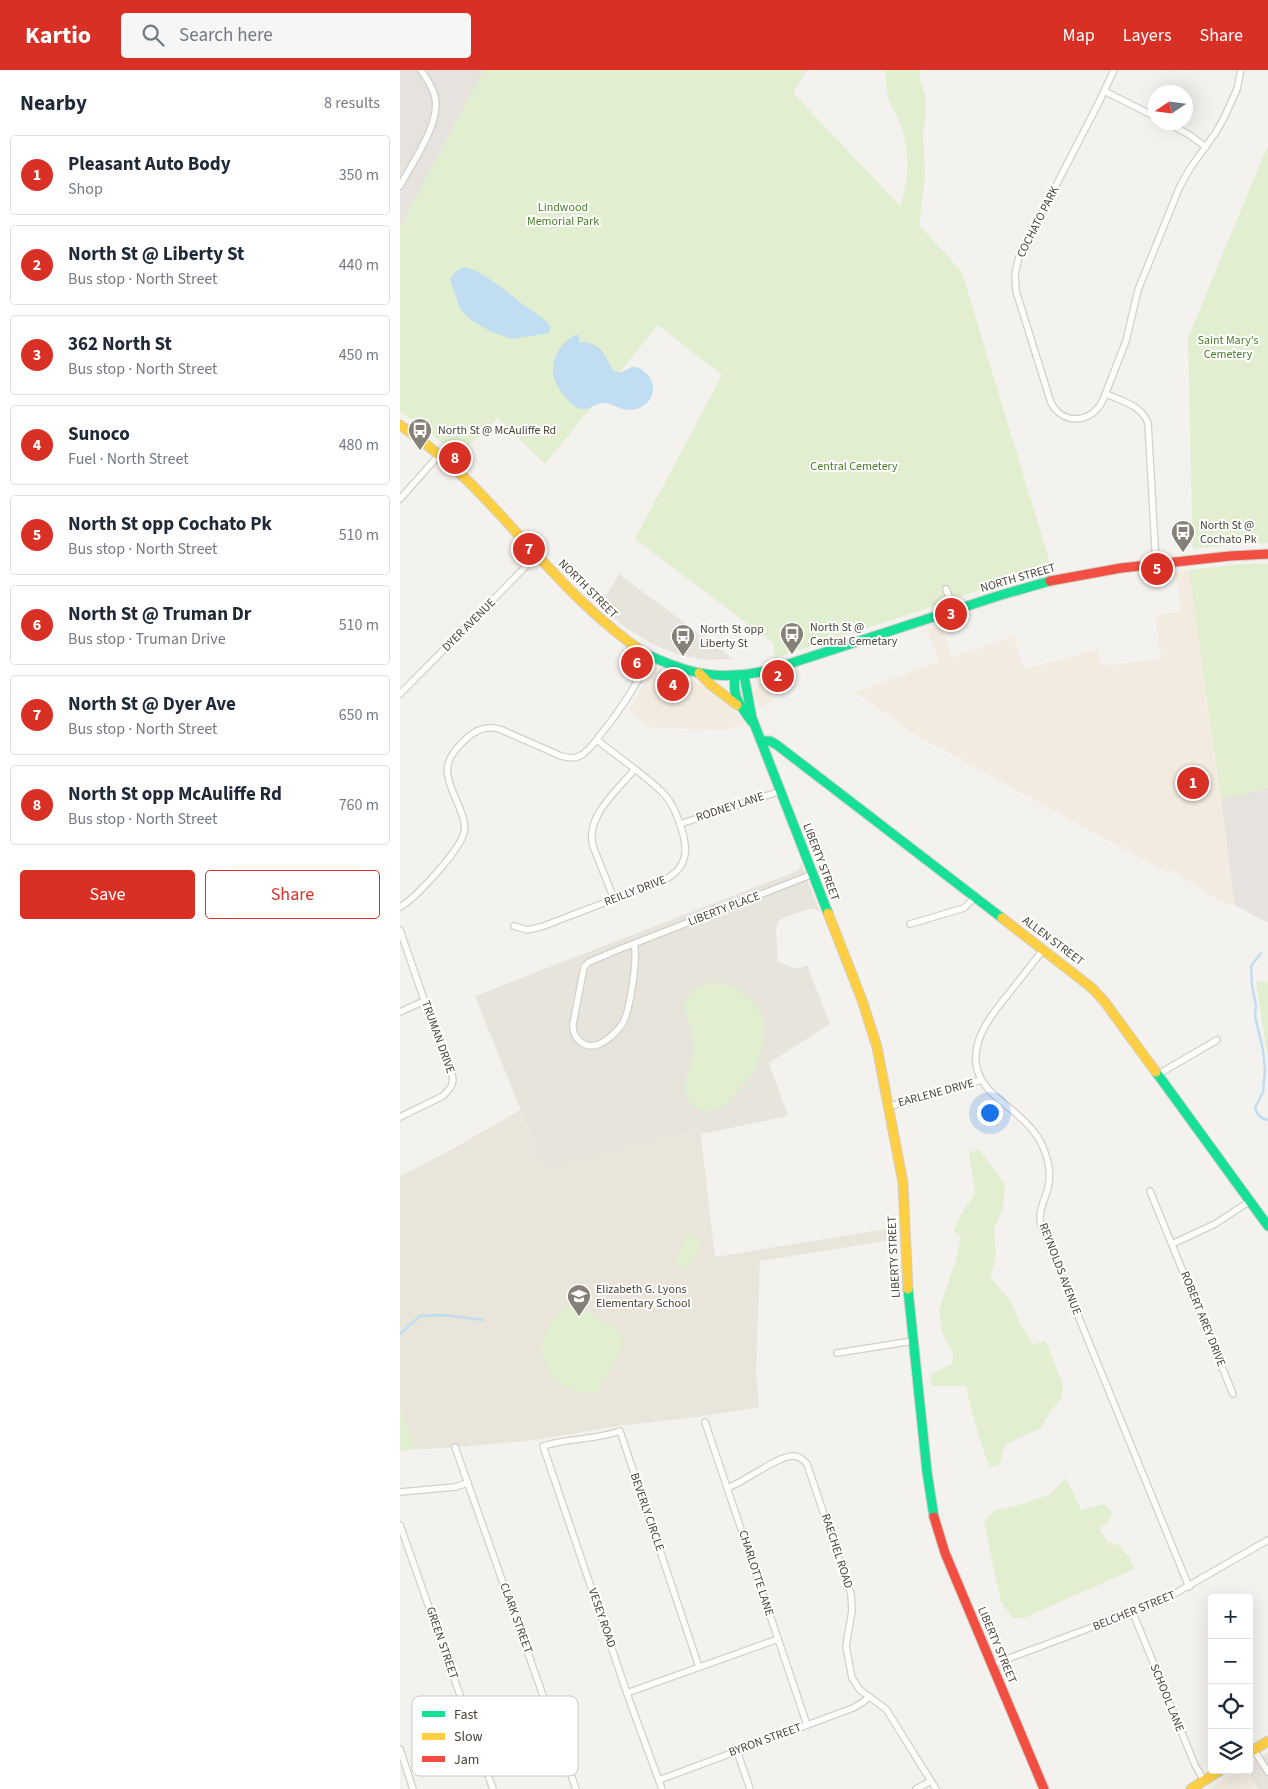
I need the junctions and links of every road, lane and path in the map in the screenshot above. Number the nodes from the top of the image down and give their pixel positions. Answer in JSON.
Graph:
{"nodes":[{"id":1,"x":421,"y":70,"type":"edge"},
{"id":2,"x":1114,"y":70,"type":"edge"},
{"id":3,"x":1241,"y":70,"type":"edge"},
{"id":4,"x":1104,"y":91,"type":"junction"},
{"id":5,"x":1148,"y":113,"type":"edge"},
{"id":6,"x":1181,"y":130,"type":"edge"},
{"id":7,"x":1206,"y":147,"type":"junction"},
{"id":8,"x":400,"y":186,"type":"edge"},
{"id":9,"x":1106,"y":394,"type":"junction"},
{"id":10,"x":400,"y":425,"type":"edge"},
{"id":11,"x":439,"y":455,"type":"junction"},
{"id":12,"x":400,"y":499,"type":"edge"},
{"id":13,"x":1268,"y":554,"type":"edge"},
{"id":14,"x":537,"y":555,"type":"junction"},
{"id":15,"x":1156,"y":564,"type":"junction"},
{"id":16,"x":946,"y":589,"type":"dead end"},
{"id":17,"x":954,"y":610,"type":"junction"},
{"id":18,"x":651,"y":656,"type":"junction"},
{"id":19,"x":699,"y":673,"type":"junction"},
{"id":20,"x":740,"y":675,"type":"junction"},
{"id":21,"x":400,"y":694,"type":"edge"},
{"id":22,"x":738,"y":706,"type":"junction"},
{"id":23,"x":755,"y":726,"type":"junction"},
{"id":24,"x":597,"y":740,"type":"junction"},
{"id":25,"x":761,"y":741,"type":"junction"},
{"id":26,"x":634,"y":770,"type":"junction"},
{"id":27,"x":780,"y":791,"type":"junction"},
{"id":28,"x":680,"y":824,"type":"junction"},
{"id":29,"x":813,"y":874,"type":"junction"},
{"id":30,"x":975,"y":897,"type":"junction"},
{"id":31,"x":614,"y":899,"type":"junction"},
{"id":32,"x":400,"y":907,"type":"edge"},
{"id":33,"x":910,"y":924,"type":"dead end"},
{"id":34,"x":514,"y":926,"type":"dead end"},
{"id":35,"x":400,"y":930,"type":"edge"},
{"id":36,"x":634,"y":944,"type":"junction"},
{"id":37,"x":1043,"y":950,"type":"junction"},
{"id":38,"x":424,"y":1001,"type":"junction"},
{"id":39,"x":400,"y":1012,"type":"edge"},
{"id":40,"x":1217,"y":1040,"type":"dead end"},
{"id":41,"x":1157,"y":1075,"type":"junction"},
{"id":42,"x":982,"y":1080,"type":"junction"},
{"id":43,"x":889,"y":1106,"type":"junction"},
{"id":44,"x":400,"y":1117,"type":"edge"},
{"id":45,"x":1150,"y":1191,"type":"dead end"},
{"id":46,"x":1250,"y":1201,"type":"junction"},
{"id":47,"x":1268,"y":1226,"type":"edge"},
{"id":48,"x":1172,"y":1244,"type":"junction"},
{"id":49,"x":913,"y":1341,"type":"junction"},
{"id":50,"x":836,"y":1353,"type":"dead end"},
{"id":51,"x":1233,"y":1394,"type":"dead end"},
{"id":52,"x":705,"y":1422,"type":"dead end"},
{"id":53,"x":544,"y":1446,"type":"joint"},
{"id":54,"x":455,"y":1448,"type":"dead end"},
{"id":55,"x":468,"y":1484,"type":"junction"},
{"id":56,"x":727,"y":1488,"type":"junction"},
{"id":57,"x":400,"y":1492,"type":"edge"},
{"id":58,"x":400,"y":1525,"type":"edge"},
{"id":59,"x":1268,"y":1540,"type":"edge"},
{"id":60,"x":1189,"y":1587,"type":"junction"},
{"id":61,"x":1133,"y":1614,"type":"junction"},
{"id":62,"x":778,"y":1639,"type":"junction"},
{"id":63,"x":991,"y":1665,"type":"junction"},
{"id":64,"x":699,"y":1667,"type":"junction"},
{"id":65,"x":627,"y":1694,"type":"junction"},
{"id":66,"x":460,"y":1696,"type":"edge"},
{"id":67,"x":543,"y":1696,"type":"edge"},
{"id":68,"x":869,"y":1697,"type":"junction"},
{"id":69,"x":807,"y":1725,"type":"junction"},
{"id":70,"x":1268,"y":1741,"type":"edge"},
{"id":71,"x":400,"y":1749,"type":"edge"},
{"id":72,"x":1253,"y":1750,"type":"edge"},
{"id":73,"x":737,"y":1751,"type":"junction"},
{"id":74,"x":1253,"y":1753,"type":"edge"},
{"id":75,"x":1268,"y":1772,"type":"edge"},
{"id":76,"x":1215,"y":1774,"type":"edge"},
{"id":77,"x":488,"y":1776,"type":"edge"},
{"id":78,"x":571,"y":1776,"type":"edge"},
{"id":79,"x":659,"y":1780,"type":"junction"},
{"id":80,"x":931,"y":1781,"type":"junction"},
{"id":81,"x":1204,"y":1781,"type":"junction"},
{"id":82,"x":413,"y":1789,"type":"edge"},
{"id":83,"x":493,"y":1789,"type":"edge"},
{"id":84,"x":576,"y":1789,"type":"edge"},
{"id":85,"x":662,"y":1789,"type":"edge"},
{"id":86,"x":750,"y":1789,"type":"edge"},
{"id":87,"x":916,"y":1789,"type":"edge"},
{"id":88,"x":936,"y":1789,"type":"edge"},
{"id":89,"x":1044,"y":1789,"type":"edge"},
{"id":90,"x":1191,"y":1789,"type":"edge"}],
"edges":[{"from":1,"to":8,"type":"street"},
{"from":2,"to":4,"type":"street","name":"COCHATO PARK"},
{"from":3,"to":7,"type":"street","name":"COCHATO PARK"},
{"from":4,"to":5,"type":"street"},
{"from":4,"to":9,"type":"street","name":"COCHATO PARK"},
{"from":6,"to":7,"type":"street"},
{"from":7,"to":9,"type":"street","name":"COCHATO PARK"},
{"from":9,"to":15,"type":"street"},
{"from":10,"to":11,"type":"main road","name":"NORTH STREET"},
{"from":11,"to":12,"type":"street"},
{"from":11,"to":14,"type":"main road","name":"NORTH STREET"},
{"from":13,"to":15,"type":"main road","name":"NORTH STREET"},
{"from":14,"to":18,"type":"main road","name":"NORTH STREET"},
{"from":14,"to":21,"type":"street","name":"DYER AVENUE"},
{"from":15,"to":17,"type":"main road","name":"NORTH STREET"},
{"from":16,"to":17,"type":"street"},
{"from":17,"to":20,"type":"main road","name":"NORTH STREET"},
{"from":18,"to":19,"type":"main road","name":"NORTH STREET"},
{"from":18,"to":24,"type":"street"},
{"from":19,"to":20,"type":"main road","name":"NORTH STREET"},
{"from":19,"to":22,"type":"main road","name":"LIBERTY STREET"},
{"from":20,"to":22,"type":"main road"},
{"from":20,"to":23,"type":"main road","name":"LIBERTY STREET"},
{"from":22,"to":23,"type":"main road","name":"LIBERTY STREET"},
{"from":23,"to":25,"type":"main road","name":"LIBERTY STREET"},
{"from":24,"to":26,"type":"street","name":"REILLY DRIVE"},
{"from":24,"to":32,"type":"street"},
{"from":25,"to":27,"type":"main road","name":"LIBERTY STREET"},
{"from":25,"to":30,"type":"main road","name":"ALLEN STREET"},
{"from":26,"to":28,"type":"street","name":"REILLY DRIVE"},
{"from":26,"to":31,"type":"street"},
{"from":27,"to":28,"type":"street","name":"RODNEY LANE"},
{"from":27,"to":29,"type":"main road","name":"LIBERTY STREET"},
{"from":28,"to":31,"type":"street","name":"REILLY DRIVE"},
{"from":29,"to":36,"type":"street","name":"LIBERTY PLACE"},
{"from":29,"to":43,"type":"main road","name":"LIBERTY STREET"},
{"from":30,"to":33,"type":"street"},
{"from":30,"to":37,"type":"main road","name":"ALLEN STREET"},
{"from":31,"to":34,"type":"street","name":"REILLY DRIVE"},
{"from":35,"to":38,"type":"street","name":"TRUMAN DRIVE"},
{"from":36,"to":36,"type":"street","name":"LIBERTY PLACE"},
{"from":37,"to":41,"type":"main road","name":"ALLEN STREET"},
{"from":37,"to":42,"type":"street","name":"REYNOLDS AVENUE"},
{"from":38,"to":39,"type":"street"},
{"from":38,"to":44,"type":"street","name":"TRUMAN DRIVE"},
{"from":40,"to":41,"type":"street"},
{"from":41,"to":46,"type":"main road","name":"ALLEN STREET"},
{"from":42,"to":43,"type":"street","name":"EARLENE DRIVE"},
{"from":42,"to":60,"type":"street","name":"REYNOLDS AVENUE"},
{"from":43,"to":49,"type":"main road","name":"LIBERTY STREET"},
{"from":45,"to":48,"type":"street","name":"ROBERT AREY DRIVE"},
{"from":46,"to":47,"type":"main road","name":"ALLEN STREET"},
{"from":46,"to":48,"type":"street"},
{"from":48,"to":51,"type":"street","name":"ROBERT AREY DRIVE"},
{"from":49,"to":50,"type":"street"},
{"from":49,"to":63,"type":"main road","name":"LIBERTY STREET"},
{"from":52,"to":56,"type":"street","name":"CHARLOTTE LANE"},
{"from":53,"to":64,"type":"street","name":"BEVERLY CIRCLE"},
{"from":53,"to":65,"type":"street","name":"VESEY ROAD"},
{"from":54,"to":55,"type":"street","name":"CLARK STREET"},
{"from":55,"to":57,"type":"street"},
{"from":55,"to":67,"type":"street","name":"CLARK STREET"},
{"from":56,"to":62,"type":"street","name":"CHARLOTTE LANE"},
{"from":56,"to":68,"type":"street","name":"RAECHEL ROAD"},
{"from":58,"to":66,"type":"street","name":"GREEN STREET"},
{"from":59,"to":60,"type":"street","name":"BELCHER STREET"},
{"from":60,"to":61,"type":"street","name":"BELCHER STREET"},
{"from":61,"to":63,"type":"street","name":"BELCHER STREET"},
{"from":61,"to":81,"type":"street","name":"SCHOOL LANE"},
{"from":62,"to":64,"type":"street"},
{"from":62,"to":69,"type":"street","name":"CHARLOTTE LANE"},
{"from":63,"to":89,"type":"main road","name":"LIBERTY STREET"},
{"from":64,"to":65,"type":"street"},
{"from":65,"to":79,"type":"street","name":"VESEY ROAD"},
{"from":68,"to":69,"type":"street","name":"BYRON STREET"},
{"from":68,"to":80,"type":"street","name":"RAECHEL ROAD"},
{"from":69,"to":73,"type":"street","name":"BYRON STREET"},
{"from":70,"to":72,"type":"main road"},
{"from":71,"to":82,"type":"street"},
{"from":73,"to":79,"type":"street","name":"BYRON STREET"},
{"from":73,"to":86,"type":"street"},
{"from":74,"to":75,"type":"street"},
{"from":76,"to":81,"type":"main road"},
{"from":77,"to":83,"type":"street","name":"GREEN STREET"},
{"from":78,"to":84,"type":"street","name":"CLARK STREET"},
{"from":79,"to":85,"type":"street","name":"VESEY ROAD"},
{"from":80,"to":87,"type":"street"},
{"from":80,"to":88,"type":"street","name":"RAECHEL ROAD"},
{"from":81,"to":90,"type":"main road"}]}
